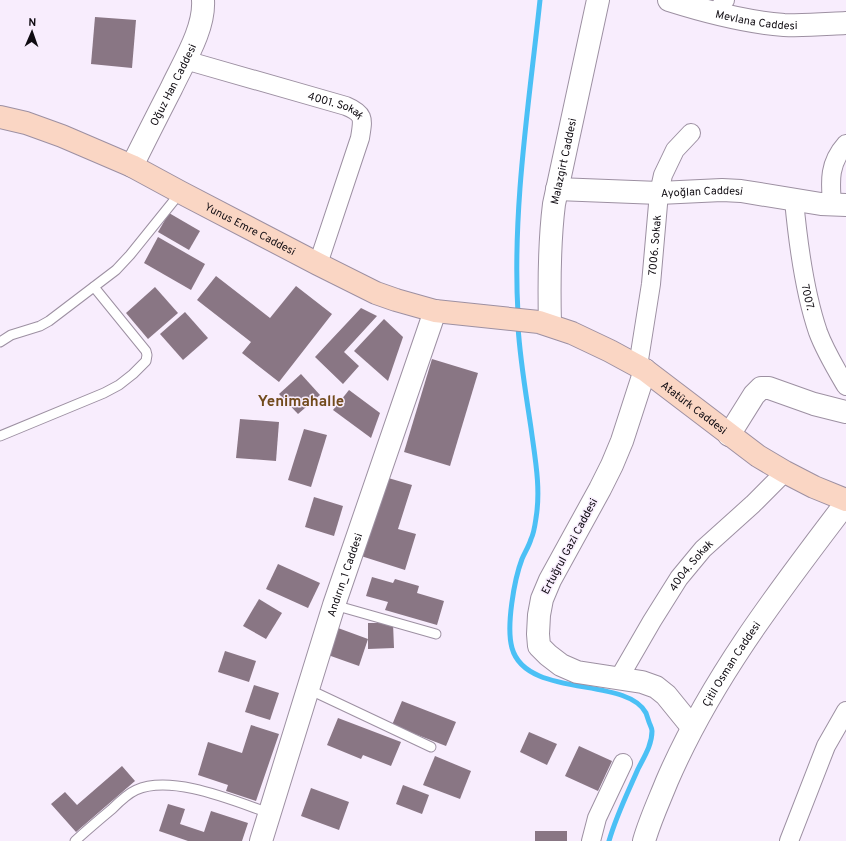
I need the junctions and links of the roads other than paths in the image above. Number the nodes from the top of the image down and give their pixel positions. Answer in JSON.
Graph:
{"nodes":[{"id":1,"x":203,"y":0,"type":"edge"},
{"id":2,"x":598,"y":0,"type":"edge"},
{"id":3,"x":670,"y":0,"type":"edge"},
{"id":4,"x":721,"y":7,"type":"edge"},
{"id":5,"x":846,"y":23,"type":"edge"},
{"id":6,"x":185,"y":60,"type":"junction"},
{"id":7,"x":0,"y":117,"type":"edge"},
{"id":8,"x":691,"y":134,"type":"dead end"},
{"id":9,"x":846,"y":144,"type":"edge"},
{"id":10,"x":132,"y":166,"type":"junction"},
{"id":11,"x":557,"y":188,"type":"junction"},
{"id":12,"x":180,"y":192,"type":"junction"},
{"id":13,"x":659,"y":193,"type":"junction"},
{"id":14,"x":794,"y":200,"type":"junction"},
{"id":15,"x":839,"y":205,"type":"edge"},
{"id":16,"x":318,"y":264,"type":"junction"},
{"id":17,"x":94,"y":287,"type":"junction"},
{"id":18,"x":435,"y":311,"type":"junction"},
{"id":19,"x":545,"y":323,"type":"junction"},
{"id":20,"x":0,"y":342,"type":"edge"},
{"id":21,"x":641,"y":368,"type":"junction"},
{"id":22,"x":846,"y":386,"type":"edge"},
{"id":23,"x":846,"y":412,"type":"edge"},
{"id":24,"x":729,"y":435,"type":"junction"},
{"id":25,"x":0,"y":436,"type":"edge"},
{"id":26,"x":785,"y":472,"type":"junction"},
{"id":27,"x":846,"y":500,"type":"edge"},
{"id":28,"x":846,"y":504,"type":"edge"},
{"id":29,"x":334,"y":605,"type":"junction"},
{"id":30,"x":436,"y":634,"type":"dead end"},
{"id":31,"x":619,"y":678,"type":"junction"},
{"id":32,"x":308,"y":689,"type":"junction"},
{"id":33,"x":846,"y":711,"type":"edge"},
{"id":34,"x":692,"y":728,"type":"junction"},
{"id":35,"x":431,"y":747,"type":"dead end"},
{"id":36,"x":623,"y":763,"type":"dead end"},
{"id":37,"x":269,"y":813,"type":"junction"},
{"id":38,"x":75,"y":841,"type":"edge"},
{"id":39,"x":261,"y":841,"type":"edge"},
{"id":40,"x":591,"y":841,"type":"edge"},
{"id":41,"x":644,"y":841,"type":"edge"},
{"id":42,"x":789,"y":841,"type":"edge"}],
"edges":[{"from":1,"to":6,"type":"street","name":"Oğuz Han Caddesi"},
{"from":2,"to":11,"type":"street","name":"Malazgirt Caddesi"},
{"from":3,"to":4,"type":"street","name":"Mevlana Caddesi"},
{"from":4,"to":5,"type":"street","name":"Mevlana Caddesi"},
{"from":6,"to":10,"type":"street","name":"Oğuz Han Caddesi"},
{"from":6,"to":16,"type":"street","name":"4001. Sokak"},
{"from":7,"to":10,"type":"main road","name":"Yunus Emre Caddesi"},
{"from":8,"to":13,"type":"street","name":"7006. Sokak"},
{"from":9,"to":15,"type":"street"},
{"from":10,"to":12,"type":"main road","name":"Yunus Emre Caddesi"},
{"from":11,"to":13,"type":"street","name":"Ayoğlan Caddesi"},
{"from":11,"to":19,"type":"street","name":"Malazgirt Caddesi"},
{"from":12,"to":16,"type":"main road","name":"Yunus Emre Caddesi"},
{"from":12,"to":17,"type":"lane"},
{"from":13,"to":14,"type":"street","name":"Ayoğlan Caddesi"},
{"from":13,"to":21,"type":"street","name":"7006. Sokak"},
{"from":14,"to":15,"type":"street","name":"Ayoğlan Caddesi"},
{"from":14,"to":22,"type":"street","name":"7007."},
{"from":16,"to":18,"type":"main road","name":"Yunus Emre Caddesi"},
{"from":17,"to":20,"type":"lane"},
{"from":17,"to":25,"type":"lane"},
{"from":18,"to":19,"type":"main road","name":"Yunus Emre Caddesi"},
{"from":18,"to":29,"type":"street","name":"Andırın_1 Caddesi"},
{"from":19,"to":21,"type":"main road","name":"Atatürk Caddesi"},
{"from":21,"to":24,"type":"main road","name":"Atatürk Caddesi"},
{"from":21,"to":31,"type":"street","name":"Ertuğrul Gazi Caddesi"},
{"from":23,"to":24,"type":"street"},
{"from":24,"to":26,"type":"main road","name":"Atatürk Caddesi"},
{"from":26,"to":27,"type":"main road","name":"Atatürk Caddesi"},
{"from":26,"to":31,"type":"street","name":"4004. Sokak"},
{"from":28,"to":34,"type":"street","name":"Çitil Osman Caddesi"},
{"from":29,"to":30,"type":"lane"},
{"from":29,"to":32,"type":"street","name":"Andırın_1 Caddesi"},
{"from":31,"to":34,"type":"street","name":"Ertuğrul Gazi Caddesi"},
{"from":32,"to":35,"type":"lane"},
{"from":32,"to":37,"type":"street","name":"Andırın_1 Caddesi"},
{"from":33,"to":42,"type":"street"},
{"from":34,"to":41,"type":"street","name":"Çitil Osman Caddesi"},
{"from":36,"to":40,"type":"street"},
{"from":37,"to":38,"type":"lane"},
{"from":37,"to":39,"type":"street","name":"Andırın_1 Caddesi"}]}
